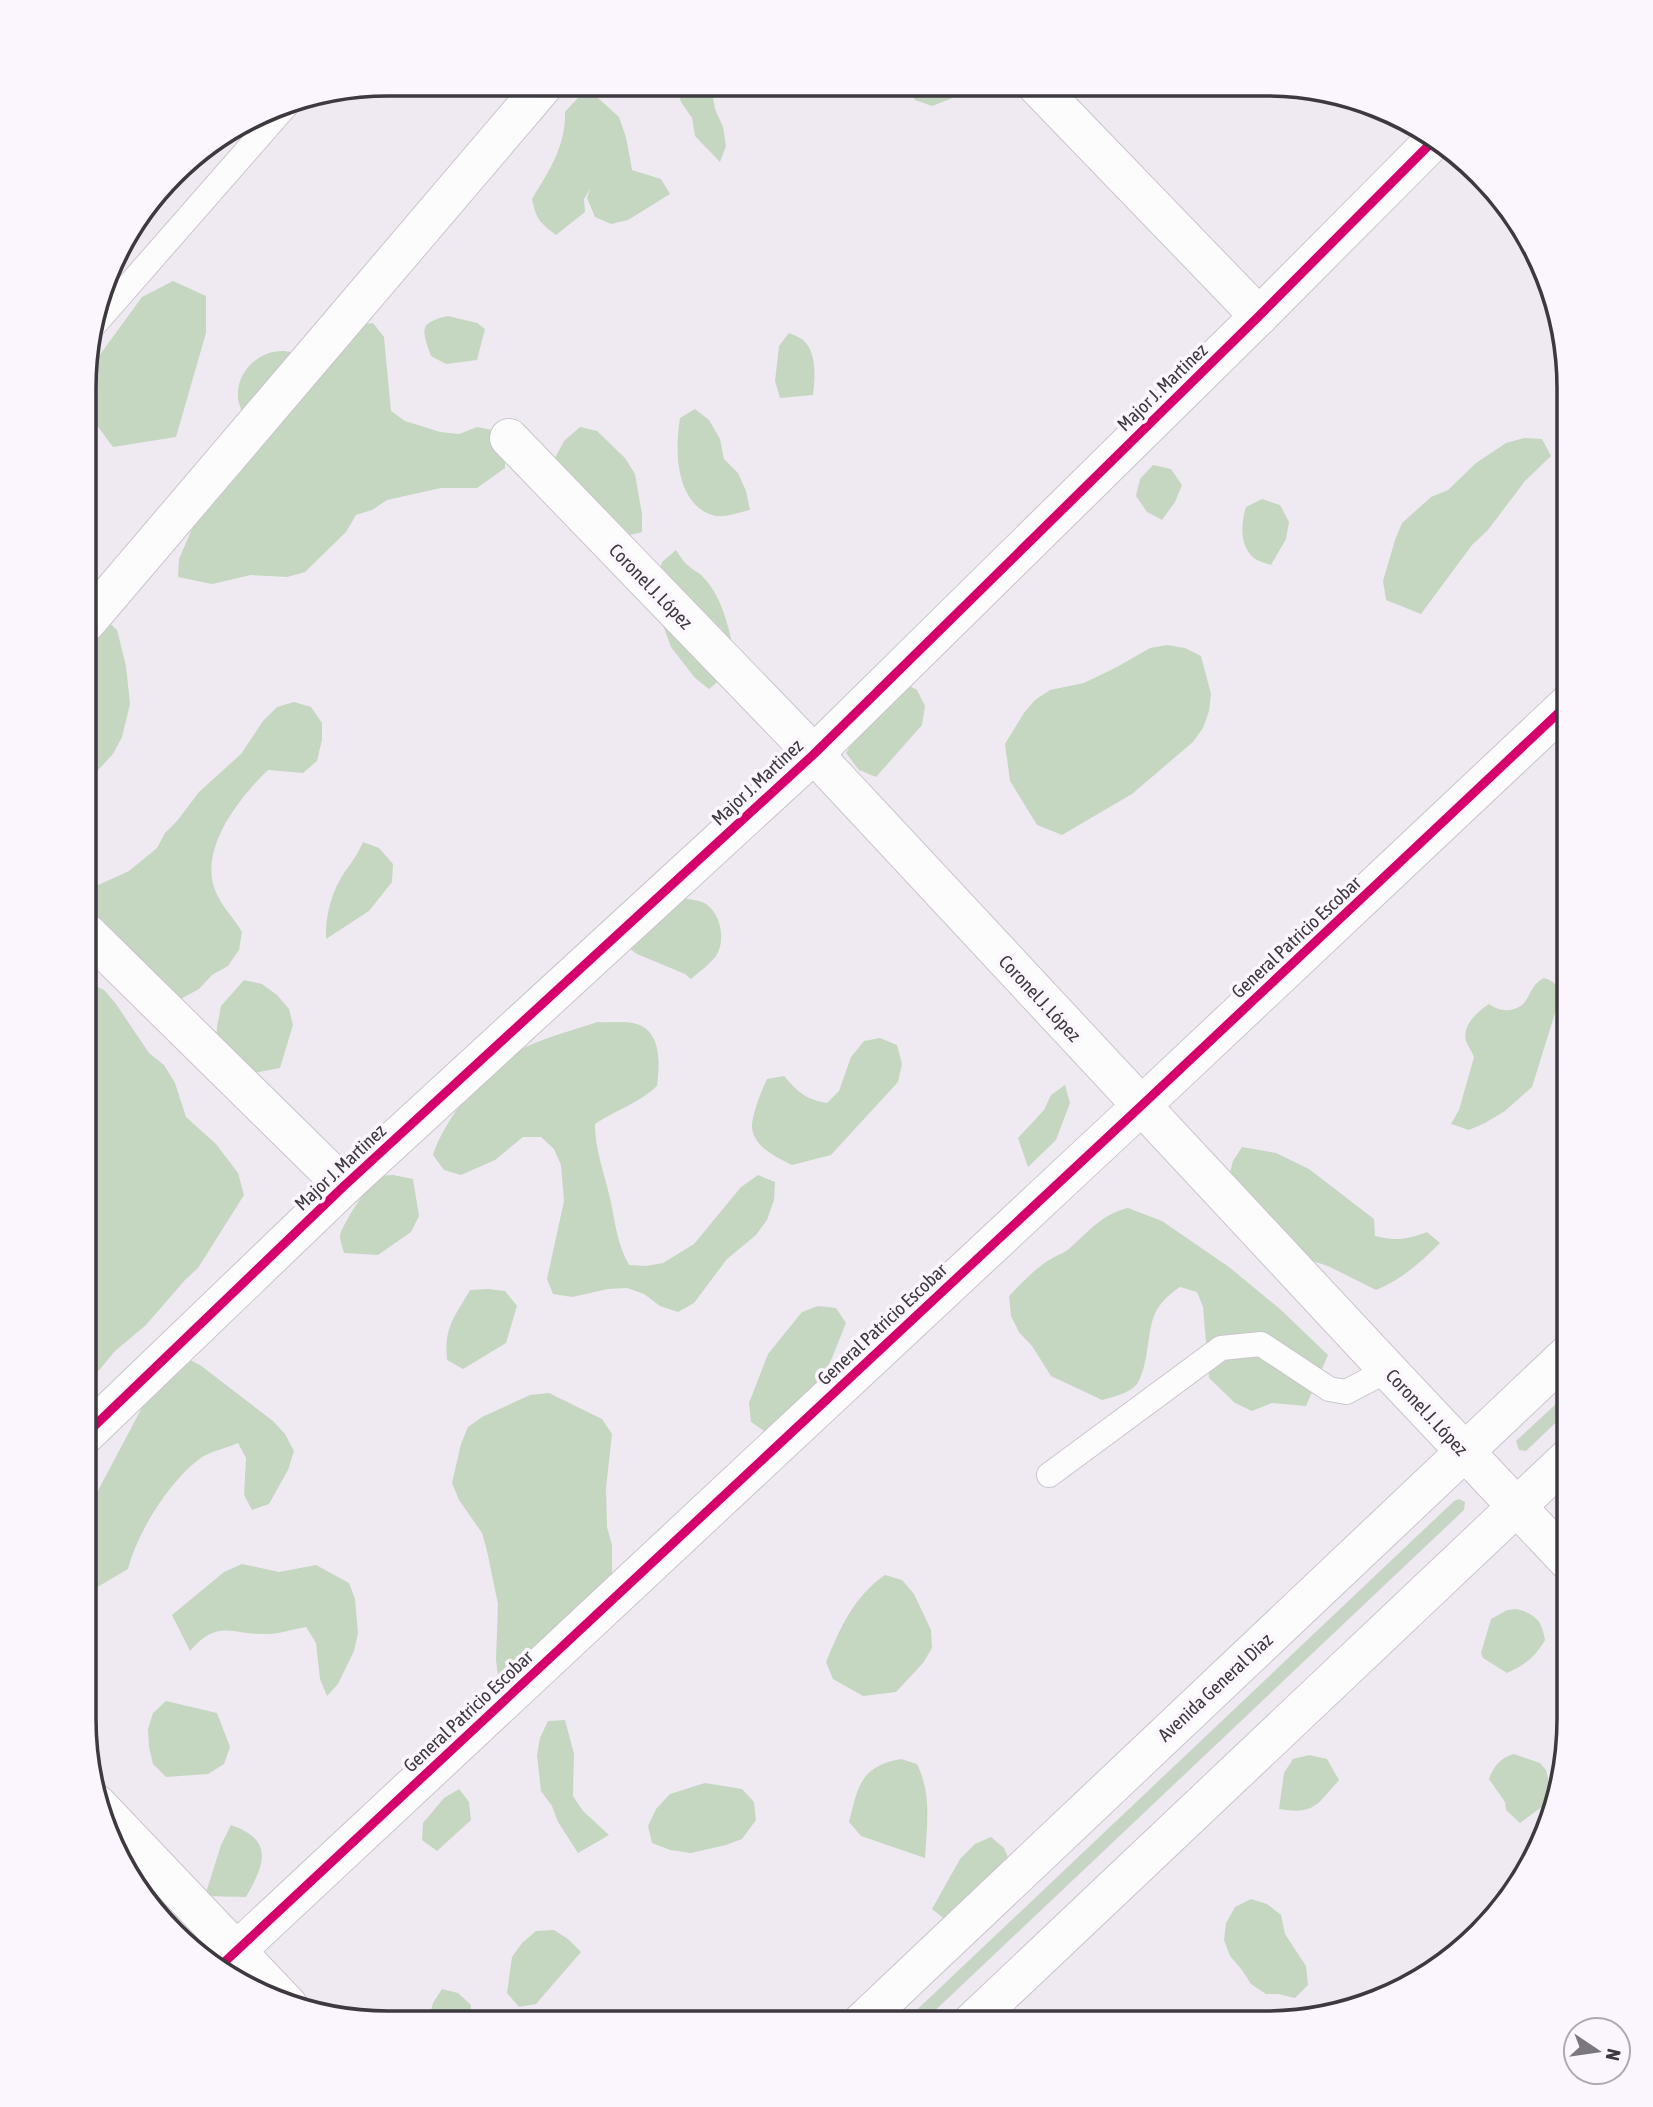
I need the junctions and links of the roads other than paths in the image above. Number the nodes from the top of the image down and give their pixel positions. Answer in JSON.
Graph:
{"nodes":[{"id":1,"x":536,"y":96,"type":"edge"},
{"id":2,"x":1047,"y":96,"type":"edge"},
{"id":3,"x":257,"y":127,"type":"edge"},
{"id":4,"x":242,"y":139,"type":"edge"},
{"id":5,"x":1428,"y":146,"type":"edge"},
{"id":6,"x":107,"y":308,"type":"edge"},
{"id":7,"x":1259,"y":316,"type":"junction"},
{"id":8,"x":509,"y":438,"type":"dead end"},
{"id":9,"x":96,"y":612,"type":"edge"},
{"id":10,"x":1557,"y":714,"type":"edge"},
{"id":11,"x":814,"y":754,"type":"junction"},
{"id":12,"x":96,"y":942,"type":"edge"},
{"id":13,"x":1141,"y":1106,"type":"junction"},
{"id":14,"x":344,"y":1186,"type":"junction"},
{"id":15,"x":1557,"y":1364,"type":"edge"},
{"id":16,"x":1388,"y":1370,"type":"junction"},
{"id":17,"x":96,"y":1424,"type":"edge"},
{"id":18,"x":1464,"y":1452,"type":"junction"},
{"id":19,"x":1557,"y":1469,"type":"edge"},
{"id":20,"x":1049,"y":1475,"type":"dead end"},
{"id":21,"x":1517,"y":1507,"type":"junction"},
{"id":22,"x":1557,"y":1549,"type":"edge"},
{"id":23,"x":118,"y":1829,"type":"edge"},
{"id":24,"x":227,"y":1960,"type":"edge"},
{"id":25,"x":246,"y":1974,"type":"edge"},
{"id":26,"x":874,"y":2011,"type":"edge"},
{"id":27,"x":984,"y":2011,"type":"edge"}],
"edges":[{"from":1,"to":9,"type":"street"},
{"from":2,"to":7,"type":"street"},
{"from":3,"to":4,"type":"lane"},
{"from":4,"to":6,"type":"lane"},
{"from":5,"to":7,"type":"street","name":"Major J. Martinez"},
{"from":7,"to":11,"type":"street","name":"Major J. Martinez"},
{"from":8,"to":11,"type":"street","name":"Coronel J. López"},
{"from":10,"to":13,"type":"street","name":"General Patricio Escobar"},
{"from":11,"to":13,"type":"street","name":"Coronel J. López"},
{"from":11,"to":14,"type":"street","name":"Major J. Martinez"},
{"from":12,"to":14,"type":"street"},
{"from":13,"to":16,"type":"street","name":"Coronel J. López"},
{"from":13,"to":24,"type":"street","name":"General Patricio Escobar"},
{"from":14,"to":17,"type":"street","name":"Major J. Martinez"},
{"from":15,"to":18,"type":"street","name":"Avenida General Diaz"},
{"from":16,"to":18,"type":"street","name":"Coronel J. López"},
{"from":16,"to":20,"type":"lane"},
{"from":18,"to":21,"type":"street","name":"Coronel J. López"},
{"from":18,"to":26,"type":"street","name":"Avenida General Diaz"},
{"from":19,"to":21,"type":"street"},
{"from":21,"to":22,"type":"street","name":"Coronel J. López"},
{"from":21,"to":27,"type":"street"},
{"from":23,"to":24,"type":"street"},
{"from":24,"to":25,"type":"street"}]}
